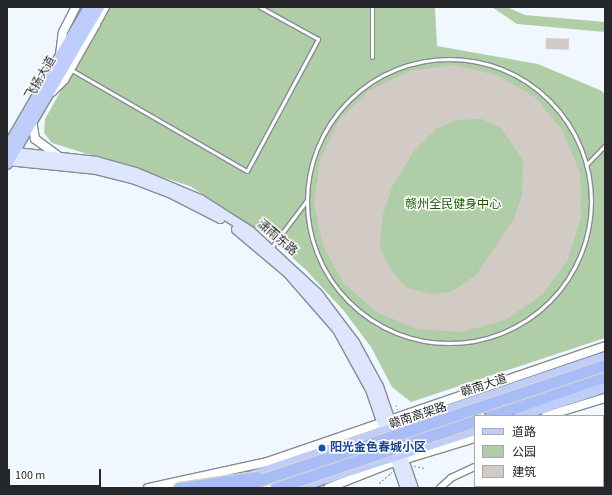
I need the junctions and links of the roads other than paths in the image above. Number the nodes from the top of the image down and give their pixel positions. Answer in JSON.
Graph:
{"nodes":[{"id":1,"x":76,"y":7,"type":"edge"},
{"id":2,"x":98,"y":7,"type":"edge"},
{"id":3,"x":260,"y":7,"type":"edge"},
{"id":4,"x":372,"y":7,"type":"edge"},
{"id":5,"x":372,"y":57,"type":"dead end"},
{"id":6,"x":60,"y":58,"type":"junction"},
{"id":7,"x":70,"y":69,"type":"junction"},
{"id":8,"x":44,"y":99,"type":"junction"},
{"id":9,"x":32,"y":120,"type":"junction"},
{"id":10,"x":605,"y":145,"type":"edge"},
{"id":11,"x":57,"y":154,"type":"junction"},
{"id":12,"x":9,"y":156,"type":"edge"},
{"id":13,"x":586,"y":165,"type":"junction"},
{"id":14,"x":307,"y":200,"type":"junction"},
{"id":15,"x":271,"y":248,"type":"junction"},
{"id":16,"x":605,"y":346,"type":"edge"},
{"id":17,"x":605,"y":357,"type":"edge"},
{"id":18,"x":605,"y":365,"type":"edge"},
{"id":19,"x":605,"y":376,"type":"edge"},
{"id":20,"x":605,"y":387,"type":"edge"},
{"id":21,"x":605,"y":398,"type":"edge"},
{"id":22,"x":493,"y":415,"type":"edge"},
{"id":23,"x":522,"y":415,"type":"edge"},
{"id":24,"x":549,"y":415,"type":"edge"},
{"id":25,"x":474,"y":421,"type":"edge"},
{"id":26,"x":387,"y":425,"type":"junction"},
{"id":27,"x":474,"y":437,"type":"edge"},
{"id":28,"x":399,"y":457,"type":"junction"},
{"id":29,"x":474,"y":467,"type":"edge"},
{"id":30,"x":295,"y":480,"type":"edge"},
{"id":31,"x":148,"y":488,"type":"edge"},
{"id":32,"x":179,"y":488,"type":"edge"},
{"id":33,"x":210,"y":488,"type":"edge"},
{"id":34,"x":237,"y":488,"type":"edge"},
{"id":35,"x":276,"y":488,"type":"edge"},
{"id":36,"x":282,"y":488,"type":"edge"},
{"id":37,"x":328,"y":488,"type":"edge"},
{"id":38,"x":405,"y":488,"type":"edge"},
{"id":39,"x":413,"y":488,"type":"edge"},
{"id":40,"x":440,"y":488,"type":"edge"}],
"edges":[{"from":1,"to":6,"type":"street"},
{"from":2,"to":6,"type":"main road","name":"飞扬大道"},
{"from":2,"to":7,"type":"street"},
{"from":2,"to":8,"type":"main road","name":"飞扬大道"},
{"from":3,"to":7,"type":"lane"},
{"from":4,"to":5,"type":"lane"},
{"from":6,"to":12,"type":"main road","name":"飞扬大道"},
{"from":7,"to":8,"type":"street"},
{"from":8,"to":9,"type":"main road","name":"飞扬大道"},
{"from":9,"to":11,"type":"street"},
{"from":9,"to":12,"type":"main road","name":"飞扬大道"},
{"from":10,"to":13,"type":"lane"},
{"from":11,"to":12,"type":"main road","name":"潇雨东路"},
{"from":11,"to":15,"type":"main road","name":"潇雨东路"},
{"from":12,"to":26,"type":"main road","name":"潇雨东路"},
{"from":13,"to":14,"type":"lane"},
{"from":13,"to":14,"type":"lane"},
{"from":14,"to":15,"type":"lane"},
{"from":15,"to":26,"type":"main road","name":"潇雨东路"},
{"from":16,"to":26,"type":"street"},
{"from":17,"to":26,"type":"main road","name":"赣南大道"},
{"from":18,"to":30,"type":"highway","name":"赣南高架路","bridge":true},
{"from":19,"to":22,"type":"highway"},
{"from":20,"to":23,"type":"main road"},
{"from":21,"to":24,"type":"street"},
{"from":25,"to":30,"type":"highway","name":"赣南高架路","bridge":true},
{"from":26,"to":28,"type":"main road","name":"潇雨东路"},
{"from":26,"to":31,"type":"street"},
{"from":26,"to":33,"type":"main road","name":"赣南大道"},
{"from":27,"to":28,"type":"main road"},
{"from":28,"to":30,"type":"main road"},
{"from":28,"to":37,"type":"street"},
{"from":28,"to":38,"type":"main road","name":"潇雨东路"},
{"from":28,"to":39,"type":"main road","name":"潇雨东路"},
{"from":29,"to":40,"type":"street"},
{"from":30,"to":32,"type":"highway","bridge":true},
{"from":30,"to":34,"type":"highway","name":"赣南高架路","bridge":true},
{"from":30,"to":35,"type":"highway","name":"赣南高架路","bridge":true},
{"from":30,"to":36,"type":"highway","bridge":true}]}
